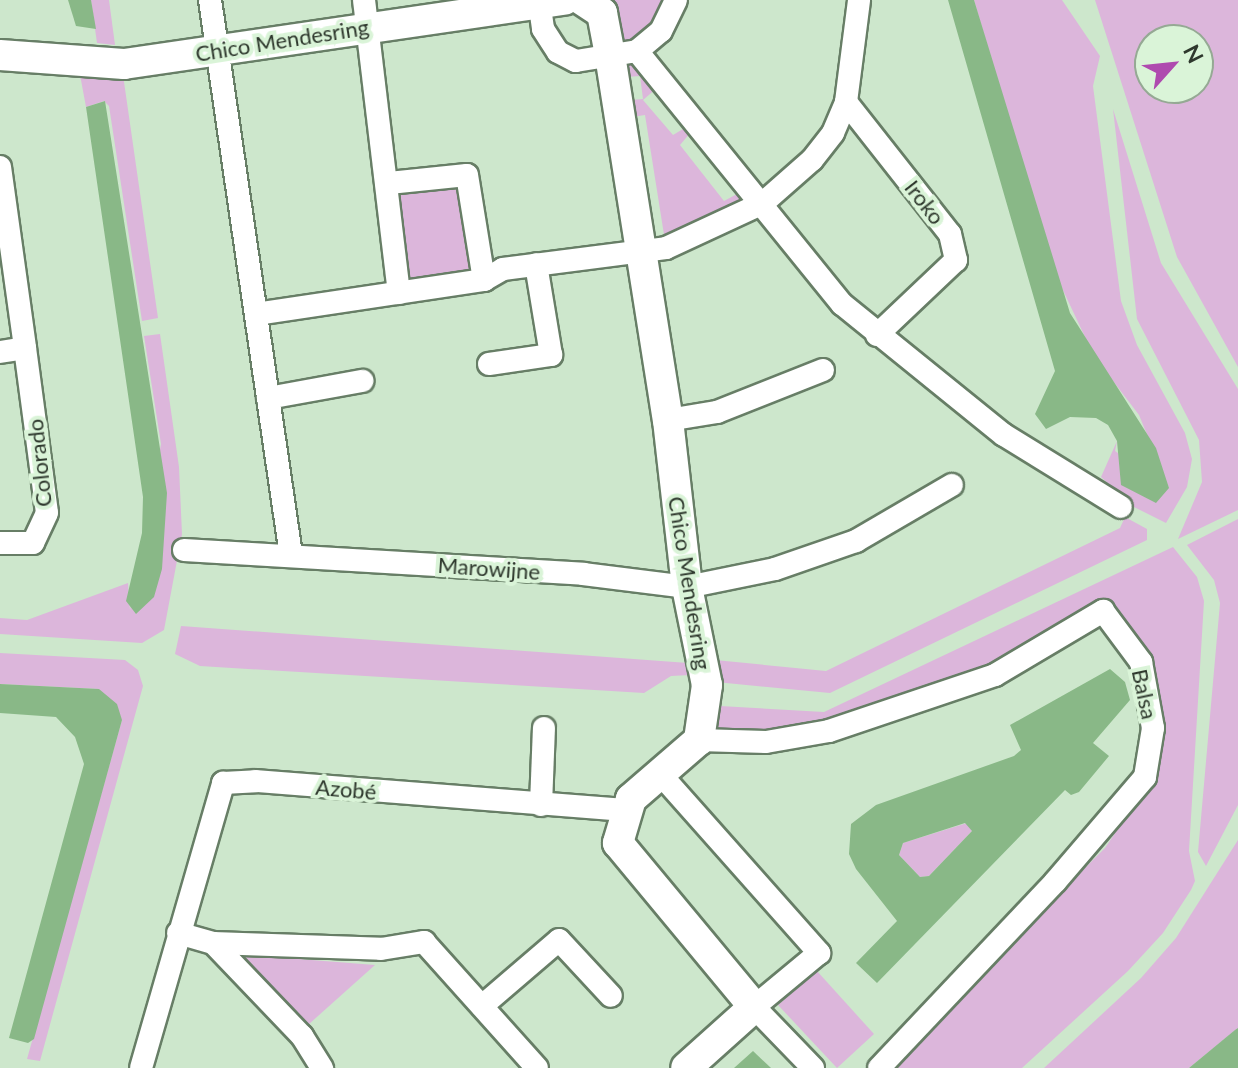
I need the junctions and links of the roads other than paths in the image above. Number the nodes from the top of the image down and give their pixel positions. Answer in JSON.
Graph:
{"nodes":[{"id":1,"x":210,"y":0,"type":"edge"},
{"id":2,"x":582,"y":0,"type":"edge"},
{"id":3,"x":676,"y":0,"type":"edge"},
{"id":4,"x":859,"y":0,"type":"edge"},
{"id":5,"x":548,"y":1,"type":"edge"},
{"id":6,"x":365,"y":14,"type":"edge"},
{"id":7,"x":217,"y":49,"type":"junction"},
{"id":8,"x":623,"y":53,"type":"junction"},
{"id":9,"x":0,"y":55,"type":"edge"},
{"id":10,"x":846,"y":102,"type":"junction"},
{"id":11,"x":0,"y":167,"type":"edge"},
{"id":12,"x":389,"y":183,"type":"junction"},
{"id":13,"x":763,"y":203,"type":"junction"},
{"id":14,"x":639,"y":250,"type":"junction"},
{"id":15,"x":536,"y":264,"type":"junction"},
{"id":16,"x":484,"y":280,"type":"junction"},
{"id":17,"x":399,"y":293,"type":"junction"},
{"id":18,"x":256,"y":314,"type":"junction"},
{"id":19,"x":877,"y":335,"type":"junction"},
{"id":20,"x":25,"y":348,"type":"junction"},
{"id":21,"x":0,"y":352,"type":"edge"},
{"id":22,"x":489,"y":364,"type":"dead end"},
{"id":23,"x":823,"y":370,"type":"dead end"},
{"id":24,"x":362,"y":381,"type":"dead end"},
{"id":25,"x":268,"y":398,"type":"junction"},
{"id":26,"x":668,"y":420,"type":"junction"},
{"id":27,"x":952,"y":485,"type":"dead end"},
{"id":28,"x":1121,"y":507,"type":"dead end"},
{"id":29,"x":0,"y":543,"type":"edge"},
{"id":30,"x":184,"y":550,"type":"dead end"},
{"id":31,"x":291,"y":555,"type":"junction"},
{"id":32,"x":687,"y":587,"type":"junction"},
{"id":33,"x":544,"y":728,"type":"dead end"},
{"id":34,"x":699,"y":740,"type":"junction"},
{"id":35,"x":662,"y":776,"type":"junction"},
{"id":36,"x":541,"y":805,"type":"junction"},
{"id":37,"x":624,"y":810,"type":"junction"},
{"id":38,"x":178,"y":933,"type":"junction"},
{"id":39,"x":213,"y":943,"type":"junction"},
{"id":40,"x":611,"y":996,"type":"dead end"},
{"id":41,"x":482,"y":1006,"type":"junction"},
{"id":42,"x":754,"y":1007,"type":"junction"},
{"id":43,"x":141,"y":1068,"type":"edge"},
{"id":44,"x":322,"y":1068,"type":"edge"},
{"id":45,"x":537,"y":1068,"type":"edge"},
{"id":46,"x":686,"y":1068,"type":"edge"},
{"id":47,"x":813,"y":1068,"type":"edge"},
{"id":48,"x":879,"y":1068,"type":"edge"}],
"edges":[{"from":1,"to":7,"type":"street"},
{"from":2,"to":8,"type":"street","name":"Chico Mendesring"},
{"from":3,"to":8,"type":"street"},
{"from":4,"to":10,"type":"street"},
{"from":5,"to":6,"type":"street","name":"Chico Mendesring"},
{"from":5,"to":8,"type":"street"},
{"from":6,"to":7,"type":"street","name":"Chico Mendesring"},
{"from":6,"to":12,"type":"street"},
{"from":7,"to":9,"type":"street","name":"Chico Mendesring"},
{"from":7,"to":18,"type":"street"},
{"from":8,"to":13,"type":"street"},
{"from":8,"to":14,"type":"street","name":"Chico Mendesring"},
{"from":10,"to":13,"type":"street"},
{"from":10,"to":19,"type":"street","name":"Iroko"},
{"from":11,"to":20,"type":"street","name":"Colorado"},
{"from":12,"to":16,"type":"street"},
{"from":12,"to":17,"type":"street"},
{"from":13,"to":14,"type":"street"},
{"from":13,"to":19,"type":"street"},
{"from":14,"to":15,"type":"street"},
{"from":14,"to":26,"type":"street","name":"Chico Mendesring"},
{"from":15,"to":16,"type":"street"},
{"from":15,"to":22,"type":"street"},
{"from":16,"to":17,"type":"street"},
{"from":17,"to":18,"type":"street"},
{"from":18,"to":25,"type":"street"},
{"from":19,"to":28,"type":"street"},
{"from":20,"to":21,"type":"street"},
{"from":20,"to":29,"type":"street","name":"Colorado"},
{"from":23,"to":26,"type":"street"},
{"from":24,"to":25,"type":"street"},
{"from":25,"to":31,"type":"street"},
{"from":26,"to":32,"type":"street","name":"Chico Mendesring"},
{"from":27,"to":32,"type":"street"},
{"from":30,"to":31,"type":"street","name":"Marowijne"},
{"from":31,"to":32,"type":"street","name":"Marowijne"},
{"from":32,"to":34,"type":"street","name":"Chico Mendesring"},
{"from":33,"to":36,"type":"street"},
{"from":34,"to":35,"type":"street"},
{"from":34,"to":48,"type":"street","name":"Balsa"},
{"from":35,"to":37,"type":"street"},
{"from":35,"to":42,"type":"street"},
{"from":36,"to":37,"type":"street","name":"Azobé"},
{"from":36,"to":38,"type":"street","name":"Azobé"},
{"from":37,"to":42,"type":"street"},
{"from":38,"to":39,"type":"street"},
{"from":38,"to":43,"type":"street","name":"Azobé"},
{"from":39,"to":41,"type":"street"},
{"from":39,"to":44,"type":"street"},
{"from":40,"to":41,"type":"street"},
{"from":41,"to":45,"type":"street"},
{"from":42,"to":46,"type":"street"},
{"from":42,"to":47,"type":"street"}]}
